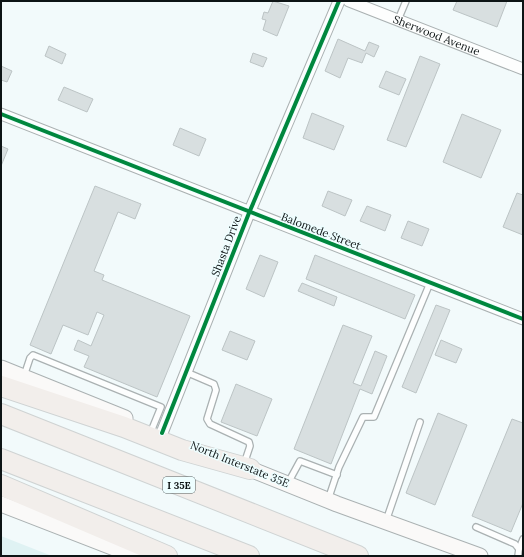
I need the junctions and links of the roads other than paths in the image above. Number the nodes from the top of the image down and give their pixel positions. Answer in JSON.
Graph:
{"nodes":[{"id":1,"x":339,"y":1,"type":"edge"},
{"id":2,"x":349,"y":1,"type":"edge"},
{"id":3,"x":406,"y":1,"type":"edge"},
{"id":4,"x":398,"y":20,"type":"junction"},
{"id":5,"x":523,"y":70,"type":"edge"},
{"id":6,"x":1,"y":114,"type":"edge"},
{"id":7,"x":249,"y":213,"type":"junction"},
{"id":8,"x":430,"y":283,"type":"junction"},
{"id":9,"x":523,"y":319,"type":"edge"},
{"id":10,"x":1,"y":368,"type":"edge"},
{"id":11,"x":186,"y":372,"type":"junction"},
{"id":12,"x":24,"y":377,"type":"junction"},
{"id":13,"x":1,"y":386,"type":"edge"},
{"id":14,"x":1,"y":414,"type":"edge"},
{"id":15,"x":420,"y":422,"type":"dead end"},
{"id":16,"x":157,"y":431,"type":"junction"},
{"id":17,"x":1,"y":459,"type":"edge"},
{"id":18,"x":247,"y":467,"type":"junction"},
{"id":19,"x":337,"y":475,"type":"junction"},
{"id":20,"x":287,"y":484,"type":"junction"},
{"id":21,"x":1,"y":485,"type":"edge"},
{"id":22,"x":328,"y":500,"type":"junction"},
{"id":23,"x":1,"y":504,"type":"edge"},
{"id":24,"x":386,"y":522,"type":"junction"},
{"id":25,"x":476,"y":527,"type":"dead end"},
{"id":26,"x":523,"y":539,"type":"edge"},
{"id":27,"x":519,"y":548,"type":"junction"},
{"id":28,"x":136,"y":556,"type":"edge"},
{"id":29,"x":167,"y":556,"type":"edge"},
{"id":30,"x":249,"y":556,"type":"edge"},
{"id":31,"x":358,"y":556,"type":"edge"},
{"id":32,"x":480,"y":556,"type":"edge"},
{"id":33,"x":518,"y":556,"type":"edge"}],
"edges":[{"from":1,"to":7,"type":"street","name":"Shasta Drive"},
{"from":2,"to":4,"type":"street","name":"Sherwood Avenue"},
{"from":3,"to":4,"type":"lane"},
{"from":4,"to":5,"type":"street","name":"Sherwood Avenue"},
{"from":6,"to":7,"type":"street","name":"Balomede Street"},
{"from":7,"to":8,"type":"street","name":"Balomede Street"},
{"from":7,"to":11,"type":"street","name":"Shasta Drive"},
{"from":8,"to":9,"type":"street","name":"Balomede Street"},
{"from":8,"to":19,"type":"lane"},
{"from":10,"to":12,"type":"main road","name":"North Interstate 35E"},
{"from":11,"to":16,"type":"street","name":"Shasta Drive"},
{"from":11,"to":18,"type":"lane"},
{"from":12,"to":16,"type":"main road","name":"North Interstate 35E"},
{"from":12,"to":16,"type":"lane"},
{"from":13,"to":18,"type":"highway"},
{"from":14,"to":31,"type":"highway","number":"I 35E"},
{"from":15,"to":24,"type":"lane"},
{"from":16,"to":18,"type":"main road","name":"North Interstate 35E"},
{"from":17,"to":30,"type":"highway"},
{"from":18,"to":20,"type":"main road","name":"North Interstate 35E"},
{"from":19,"to":20,"type":"lane"},
{"from":19,"to":22,"type":"lane"},
{"from":20,"to":22,"type":"main road","name":"North Interstate 35E"},
{"from":21,"to":29,"type":"highway"},
{"from":22,"to":24,"type":"main road","name":"North Interstate 35E"},
{"from":23,"to":28,"type":"main road"},
{"from":24,"to":32,"type":"main road","name":"North Interstate 35E"},
{"from":25,"to":27,"type":"lane"},
{"from":26,"to":27,"type":"lane"},
{"from":27,"to":33,"type":"lane"}]}
